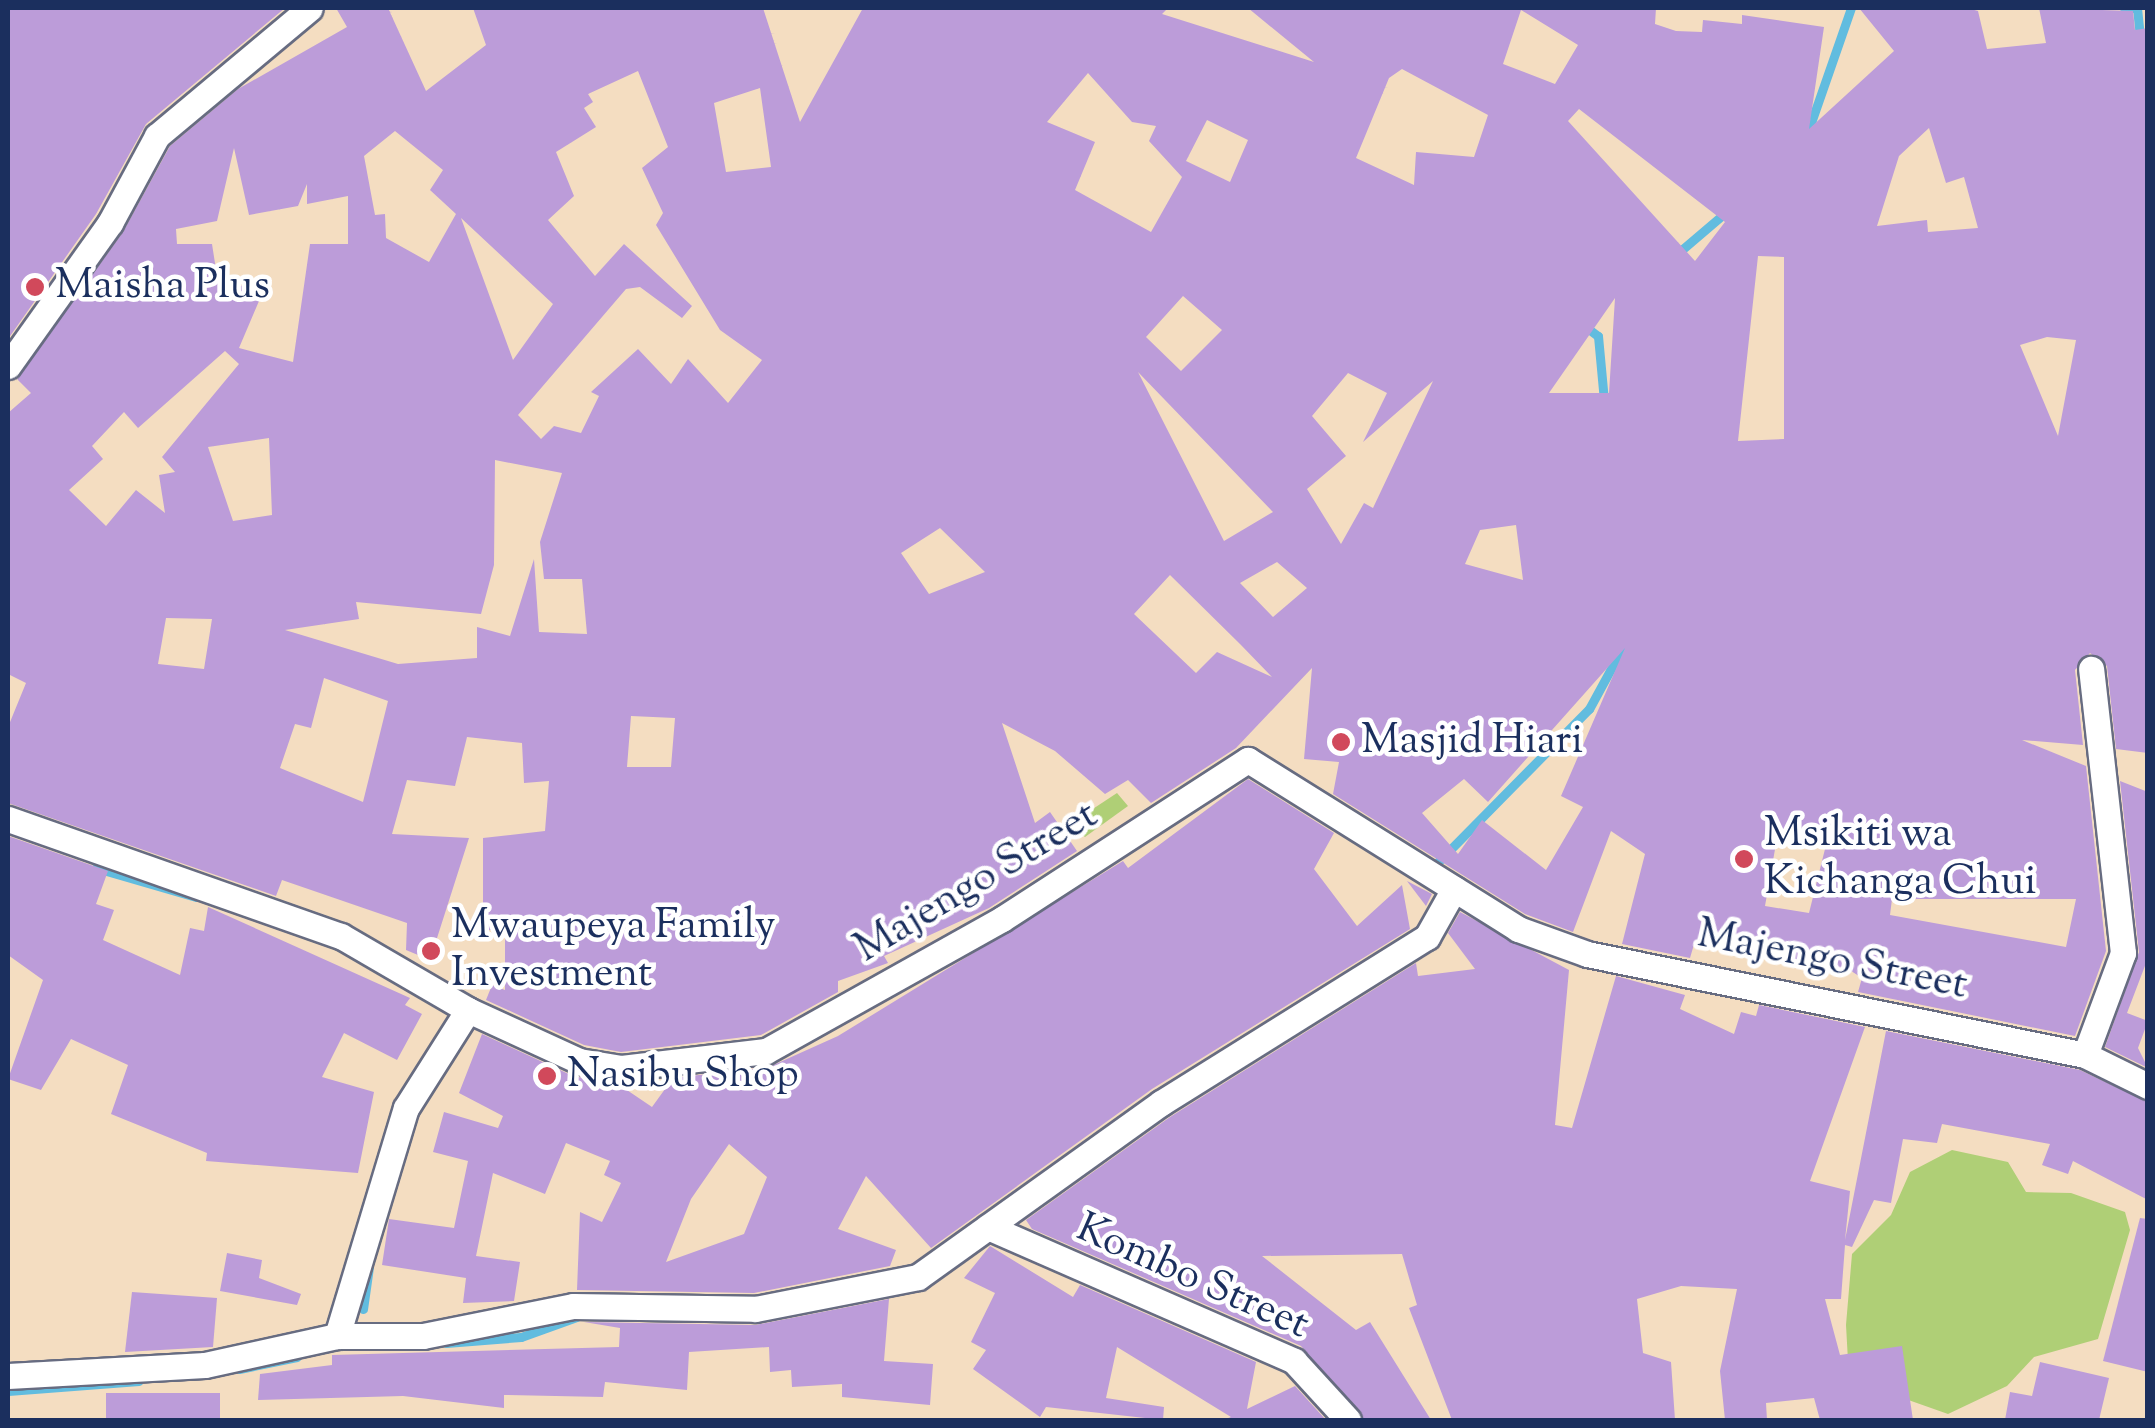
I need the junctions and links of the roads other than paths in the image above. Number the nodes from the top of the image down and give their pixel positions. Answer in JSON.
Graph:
{"nodes":[{"id":1,"x":310,"y":8,"type":"edge"},
{"id":2,"x":8,"y":366,"type":"edge"},
{"id":3,"x":2091,"y":669,"type":"dead end"},
{"id":4,"x":8,"y":819,"type":"edge"},
{"id":5,"x":1454,"y":889,"type":"junction"},
{"id":6,"x":468,"y":1010,"type":"junction"},
{"id":7,"x":2085,"y":1055,"type":"junction"},
{"id":8,"x":2148,"y":1086,"type":"edge"},
{"id":9,"x":988,"y":1227,"type":"junction"},
{"id":10,"x":337,"y":1336,"type":"junction"},
{"id":11,"x":8,"y":1376,"type":"edge"},
{"id":12,"x":1348,"y":1420,"type":"edge"}],
"edges":[{"from":1,"to":2,"type":"street"},
{"from":3,"to":7,"type":"street"},
{"from":4,"to":6,"type":"street"},
{"from":5,"to":6,"type":"street","name":"Majengo Street"},
{"from":5,"to":7,"type":"street","name":"Majengo Street"},
{"from":5,"to":9,"type":"street"},
{"from":6,"to":10,"type":"street"},
{"from":7,"to":8,"type":"street","name":"Majengo Street"},
{"from":9,"to":10,"type":"street"},
{"from":9,"to":12,"type":"street","name":"Kombo Street"},
{"from":10,"to":11,"type":"street"}]}
